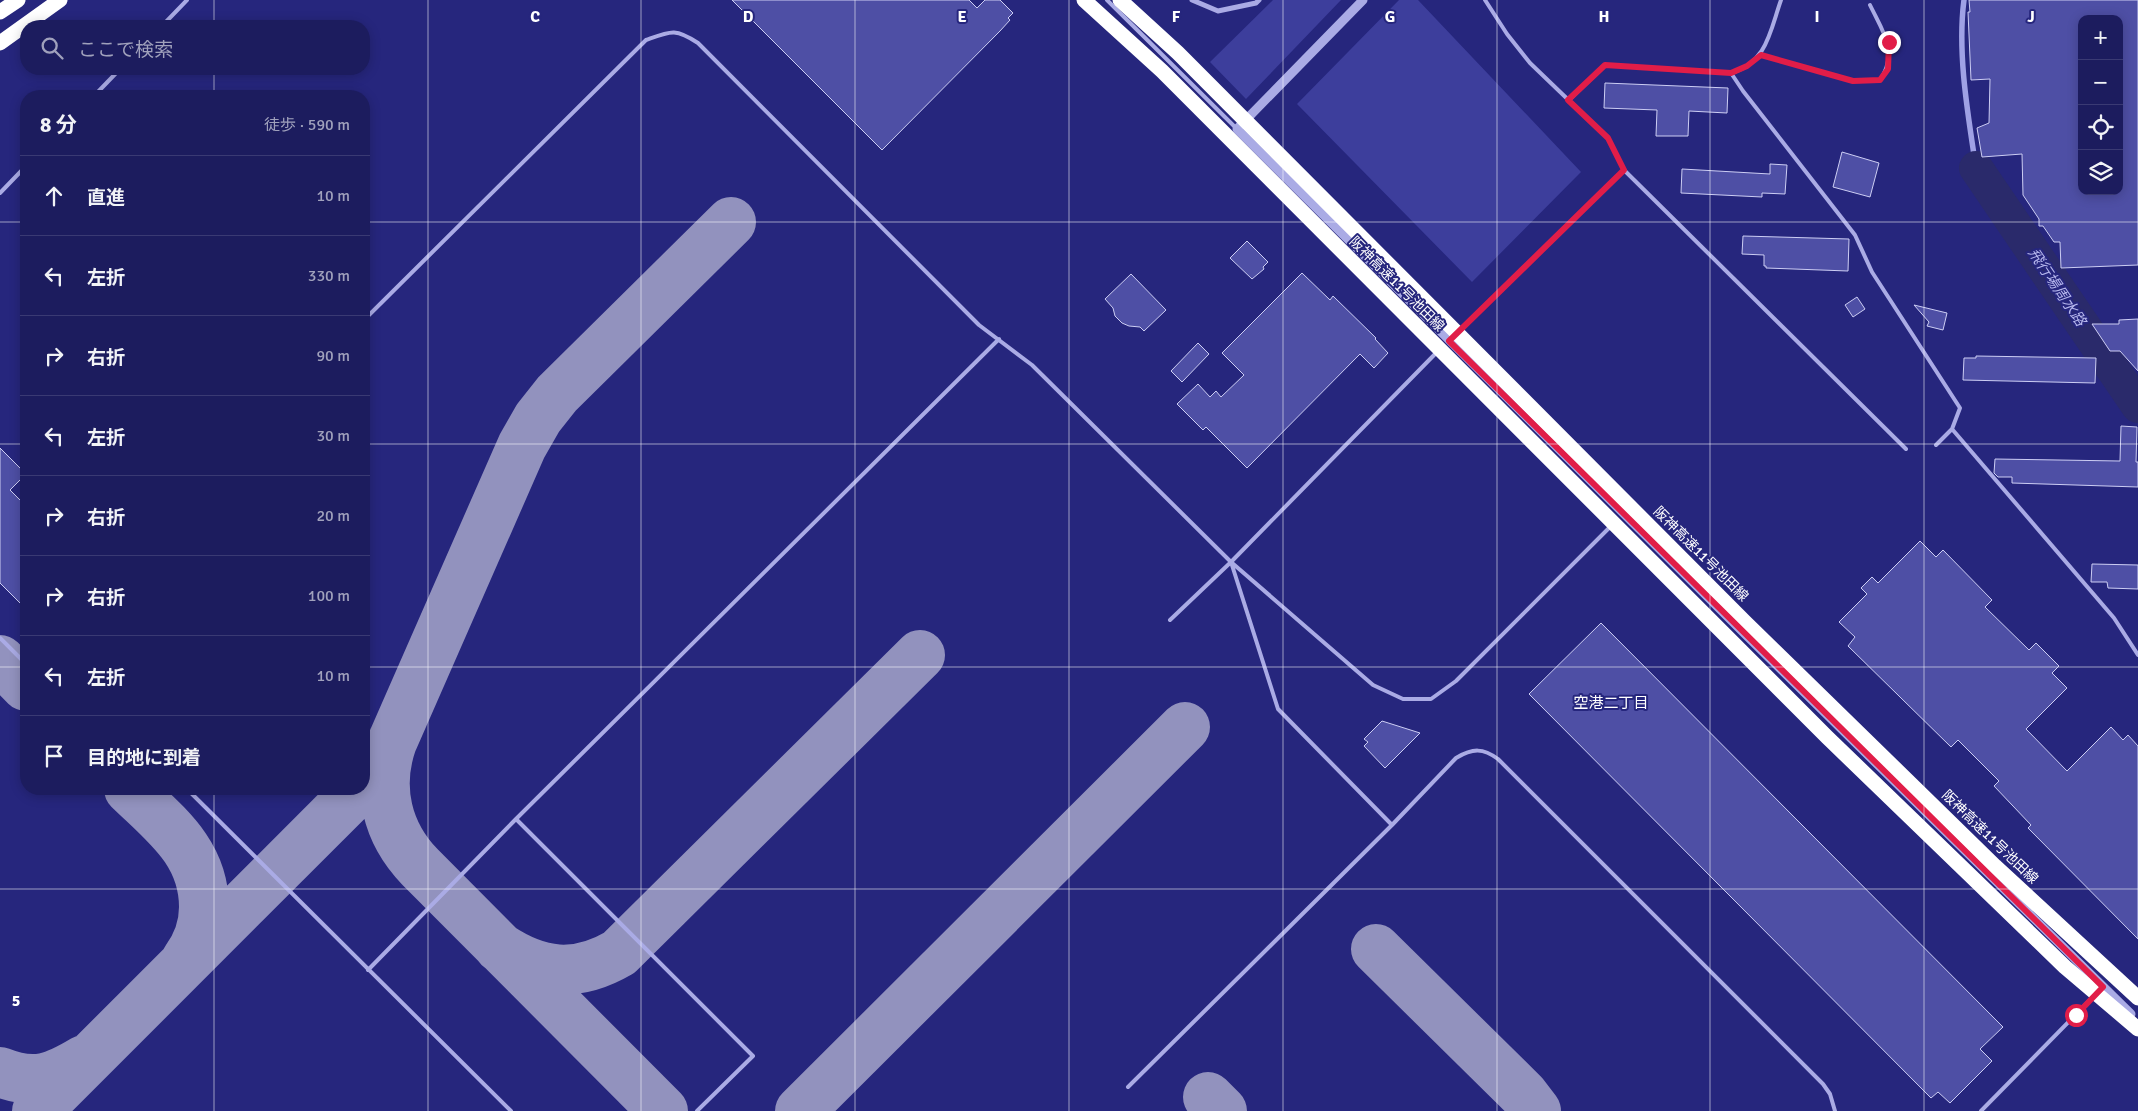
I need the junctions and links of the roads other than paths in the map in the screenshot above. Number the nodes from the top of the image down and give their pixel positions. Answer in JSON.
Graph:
{"nodes":[{"id":1,"x":18,"y":0,"type":"edge"},
{"id":2,"x":60,"y":0,"type":"edge"},
{"id":3,"x":187,"y":0,"type":"edge"},
{"id":4,"x":1084,"y":0,"type":"edge"},
{"id":5,"x":1108,"y":0,"type":"edge"},
{"id":6,"x":1120,"y":0,"type":"edge"},
{"id":7,"x":1193,"y":0,"type":"edge"},
{"id":8,"x":1259,"y":0,"type":"edge"},
{"id":9,"x":1363,"y":0,"type":"edge"},
{"id":10,"x":1485,"y":0,"type":"edge"},
{"id":11,"x":1782,"y":0,"type":"edge"},
{"id":12,"x":1870,"y":5,"type":"dead end"},
{"id":13,"x":0,"y":12,"type":"edge"},
{"id":14,"x":32,"y":20,"type":"edge"},
{"id":15,"x":168,"y":20,"type":"edge"},
{"id":16,"x":20,"y":29,"type":"edge"},
{"id":17,"x":0,"y":43,"type":"edge"},
{"id":18,"x":1761,"y":55,"type":"junction"},
{"id":19,"x":1731,"y":73,"type":"junction"},
{"id":20,"x":114,"y":75,"type":"edge"},
{"id":21,"x":100,"y":90,"type":"edge"},
{"id":22,"x":1568,"y":100,"type":"junction"},
{"id":23,"x":1237,"y":129,"type":"junction"},
{"id":24,"x":1624,"y":170,"type":"junction"},
{"id":25,"x":20,"y":172,"type":"edge"},
{"id":26,"x":0,"y":192,"type":"edge"},
{"id":27,"x":370,"y":314,"type":"edge"},
{"id":28,"x":999,"y":339,"type":"junction"},
{"id":29,"x":1449,"y":341,"type":"junction"},
{"id":30,"x":1952,"y":429,"type":"junction"},
{"id":31,"x":1936,"y":445,"type":"dead end"},
{"id":32,"x":1906,"y":449,"type":"dead end"},
{"id":33,"x":1623,"y":514,"type":"junction"},
{"id":34,"x":1231,"y":562,"type":"junction"},
{"id":35,"x":1170,"y":620,"type":"dead end"},
{"id":36,"x":0,"y":638,"type":"edge"},
{"id":37,"x":2138,"y":655,"type":"edge"},
{"id":38,"x":20,"y":658,"type":"edge"},
{"id":39,"x":192,"y":795,"type":"edge"},
{"id":40,"x":516,"y":820,"type":"junction"},
{"id":41,"x":1392,"y":825,"type":"junction"},
{"id":42,"x":368,"y":970,"type":"junction"},
{"id":43,"x":2103,"y":987,"type":"junction"},
{"id":44,"x":2138,"y":998,"type":"edge"},
{"id":45,"x":2138,"y":1021,"type":"edge"},
{"id":46,"x":2138,"y":1029,"type":"edge"},
{"id":47,"x":1128,"y":1087,"type":"dead end"},
{"id":48,"x":511,"y":1111,"type":"edge"},
{"id":49,"x":697,"y":1111,"type":"edge"},
{"id":50,"x":1835,"y":1111,"type":"edge"},
{"id":51,"x":1981,"y":1111,"type":"edge"}],
"edges":[{"from":1,"to":13,"type":"highway"},
{"from":2,"to":14,"type":"highway"},
{"from":3,"to":15,"type":"lane"},
{"from":4,"to":46,"type":"highway","name":"阪神高速11号池田線","bridge":true},
{"from":5,"to":23,"type":"lane"},
{"from":6,"to":44,"type":"highway","name":"阪神高速11号池田線","bridge":true},
{"from":7,"to":8,"type":"street"},
{"from":9,"to":23,"type":"street"},
{"from":10,"to":22,"type":"lane"},
{"from":11,"to":18,"type":"lane"},
{"from":12,"to":18,"type":"lane"},
{"from":16,"to":17,"type":"highway"},
{"from":18,"to":19,"type":"lane"},
{"from":19,"to":22,"type":"lane"},
{"from":19,"to":30,"type":"lane"},
{"from":20,"to":21,"type":"lane"},
{"from":22,"to":24,"type":"lane"},
{"from":23,"to":29,"type":"street"},
{"from":24,"to":29,"type":"lane"},
{"from":24,"to":32,"type":"lane"},
{"from":25,"to":26,"type":"lane"},
{"from":27,"to":28,"type":"lane"},
{"from":28,"to":34,"type":"lane"},
{"from":28,"to":40,"type":"lane"},
{"from":29,"to":33,"type":"street"},
{"from":29,"to":34,"type":"lane"},
{"from":30,"to":31,"type":"lane"},
{"from":30,"to":37,"type":"lane"},
{"from":33,"to":34,"type":"lane"},
{"from":33,"to":43,"type":"street"},
{"from":34,"to":35,"type":"lane"},
{"from":34,"to":41,"type":"lane"},
{"from":36,"to":38,"type":"lane"},
{"from":39,"to":42,"type":"lane"},
{"from":40,"to":42,"type":"lane"},
{"from":40,"to":49,"type":"lane"},
{"from":41,"to":47,"type":"lane"},
{"from":41,"to":50,"type":"lane"},
{"from":42,"to":48,"type":"lane"},
{"from":43,"to":45,"type":"street"},
{"from":43,"to":51,"type":"lane"}]}
